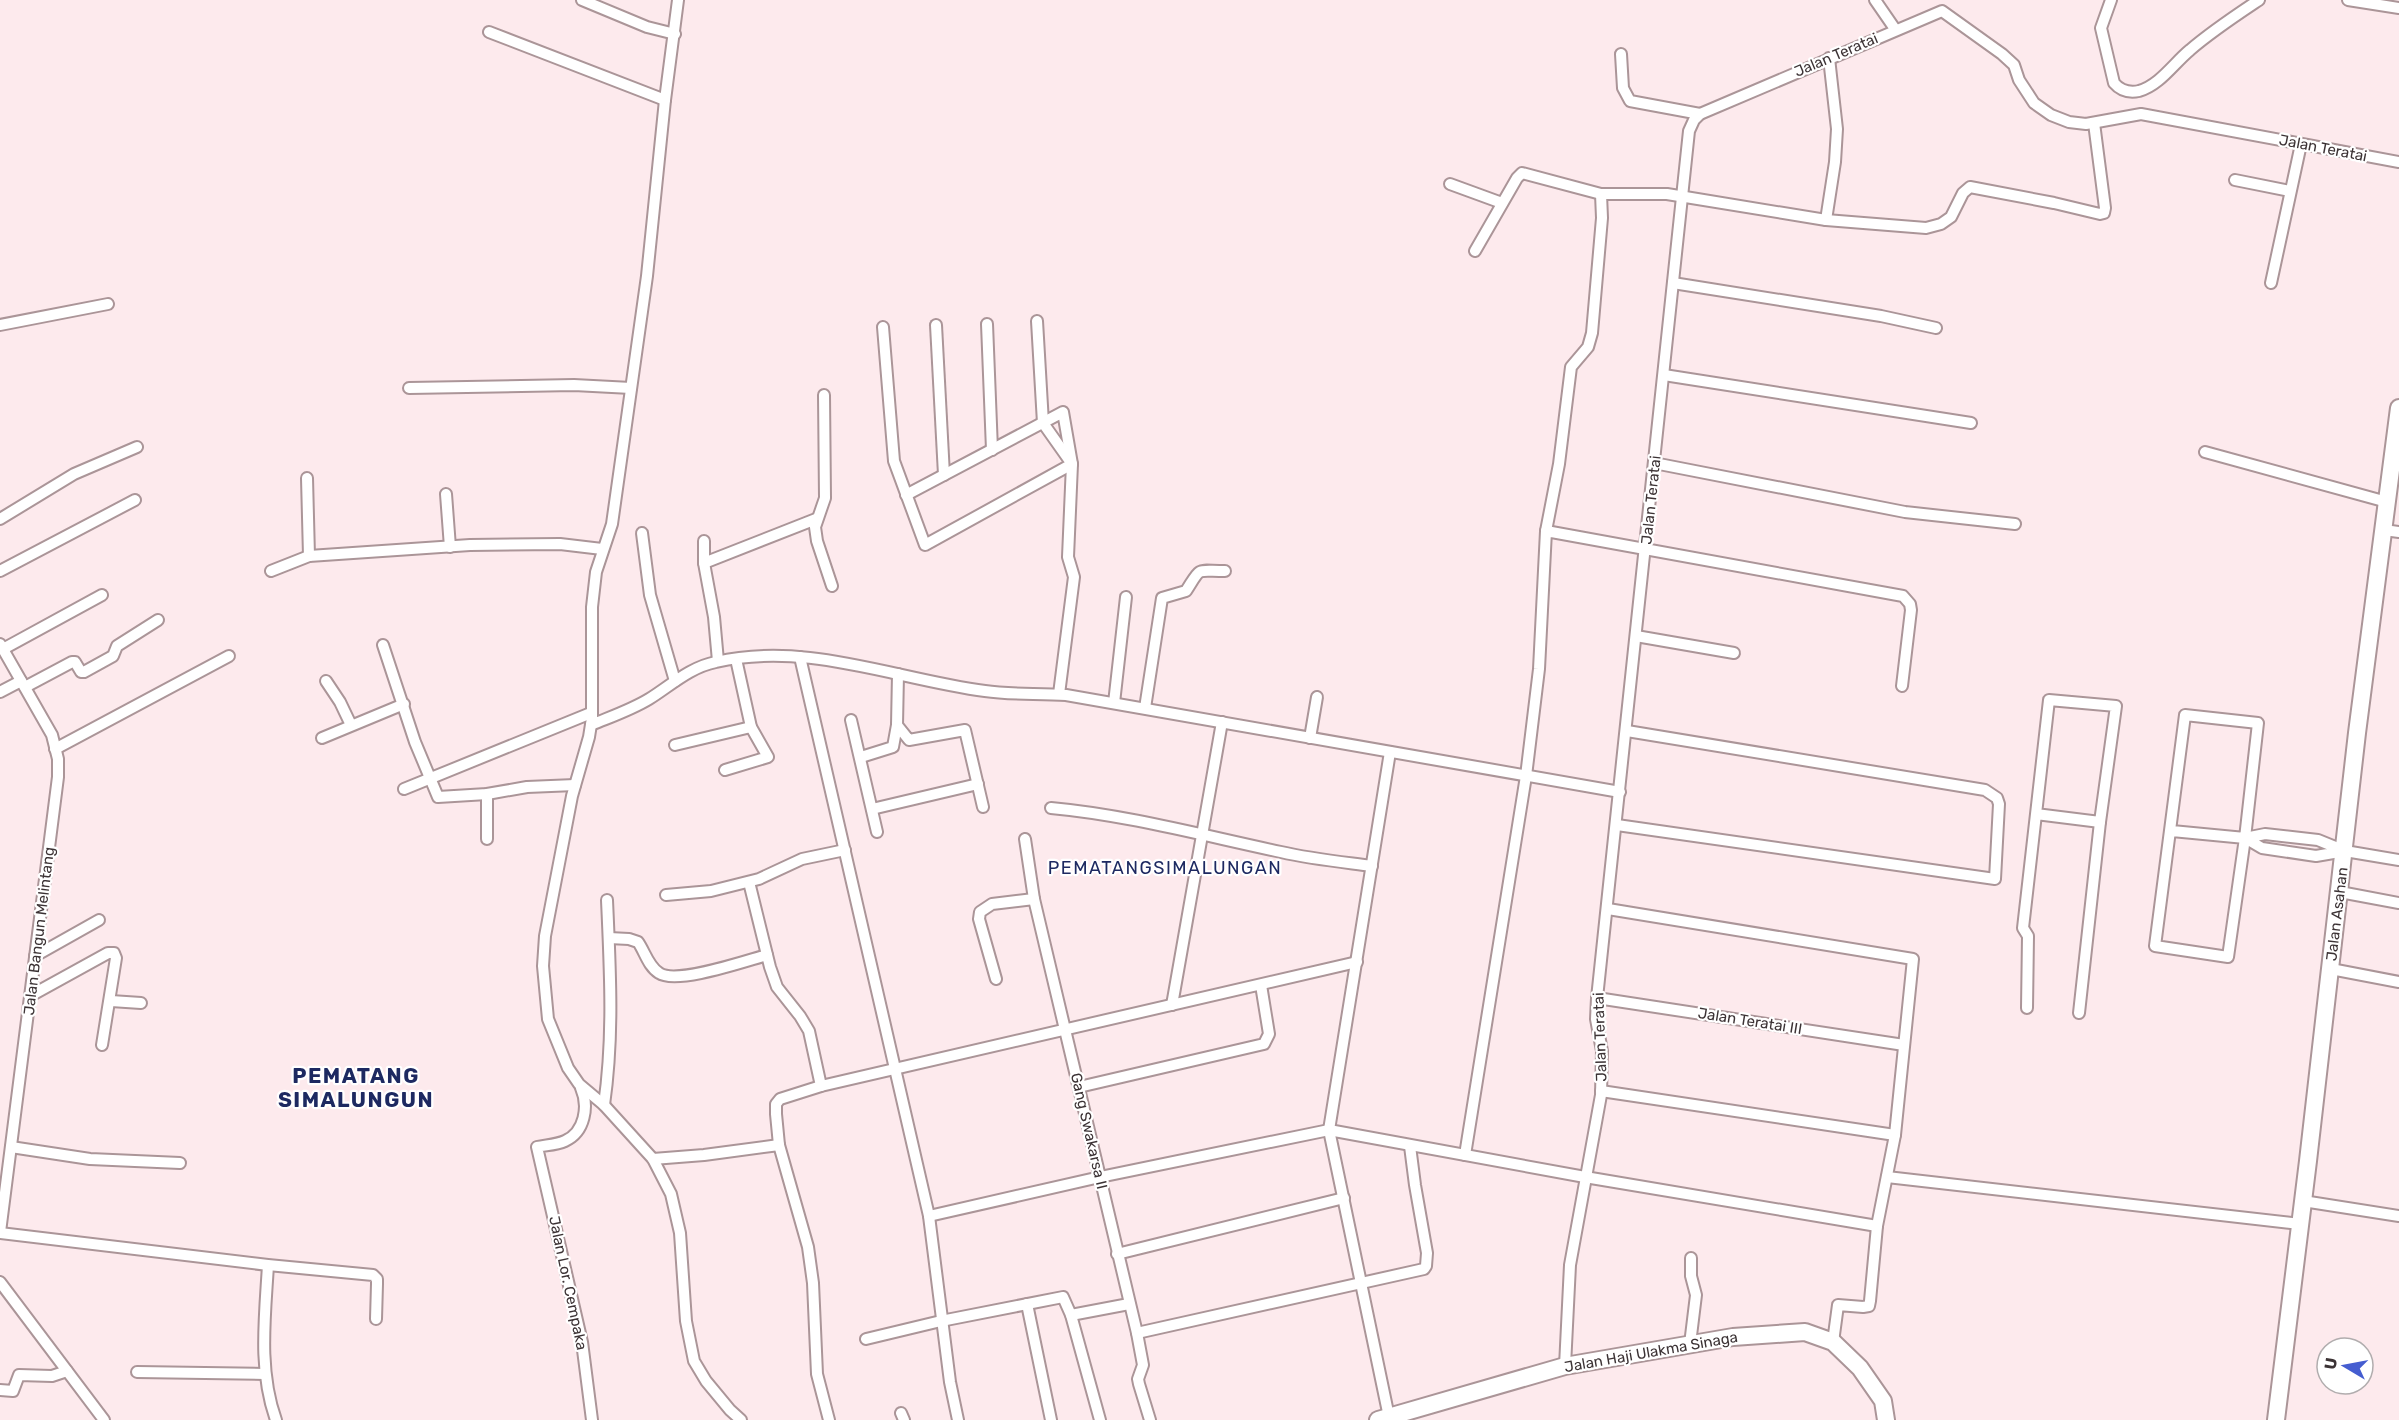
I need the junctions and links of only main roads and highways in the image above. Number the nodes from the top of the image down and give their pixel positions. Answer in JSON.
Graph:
{"nodes":[{"id":1,"x":2399,"y":412,"type":"edge"},
{"id":2,"x":2391,"y":531,"type":"edge"},
{"id":3,"x":1422,"y":1414,"type":"edge"},
{"id":4,"x":1383,"y":1418,"type":"edge"},
{"id":5,"x":1886,"y":1420,"type":"edge"},
{"id":6,"x":2276,"y":1420,"type":"edge"}],
"edges":[{"from":1,"to":2,"type":"main road","name":"Jalan Asahan"},
{"from":2,"to":6,"type":"main road","name":"Jalan Asahan"},
{"from":3,"to":4,"type":"main road","name":"Jalan Haji Ulakma Sinaga"},
{"from":3,"to":5,"type":"main road","name":"Jalan Haji Ulakma Sinaga"}]}
